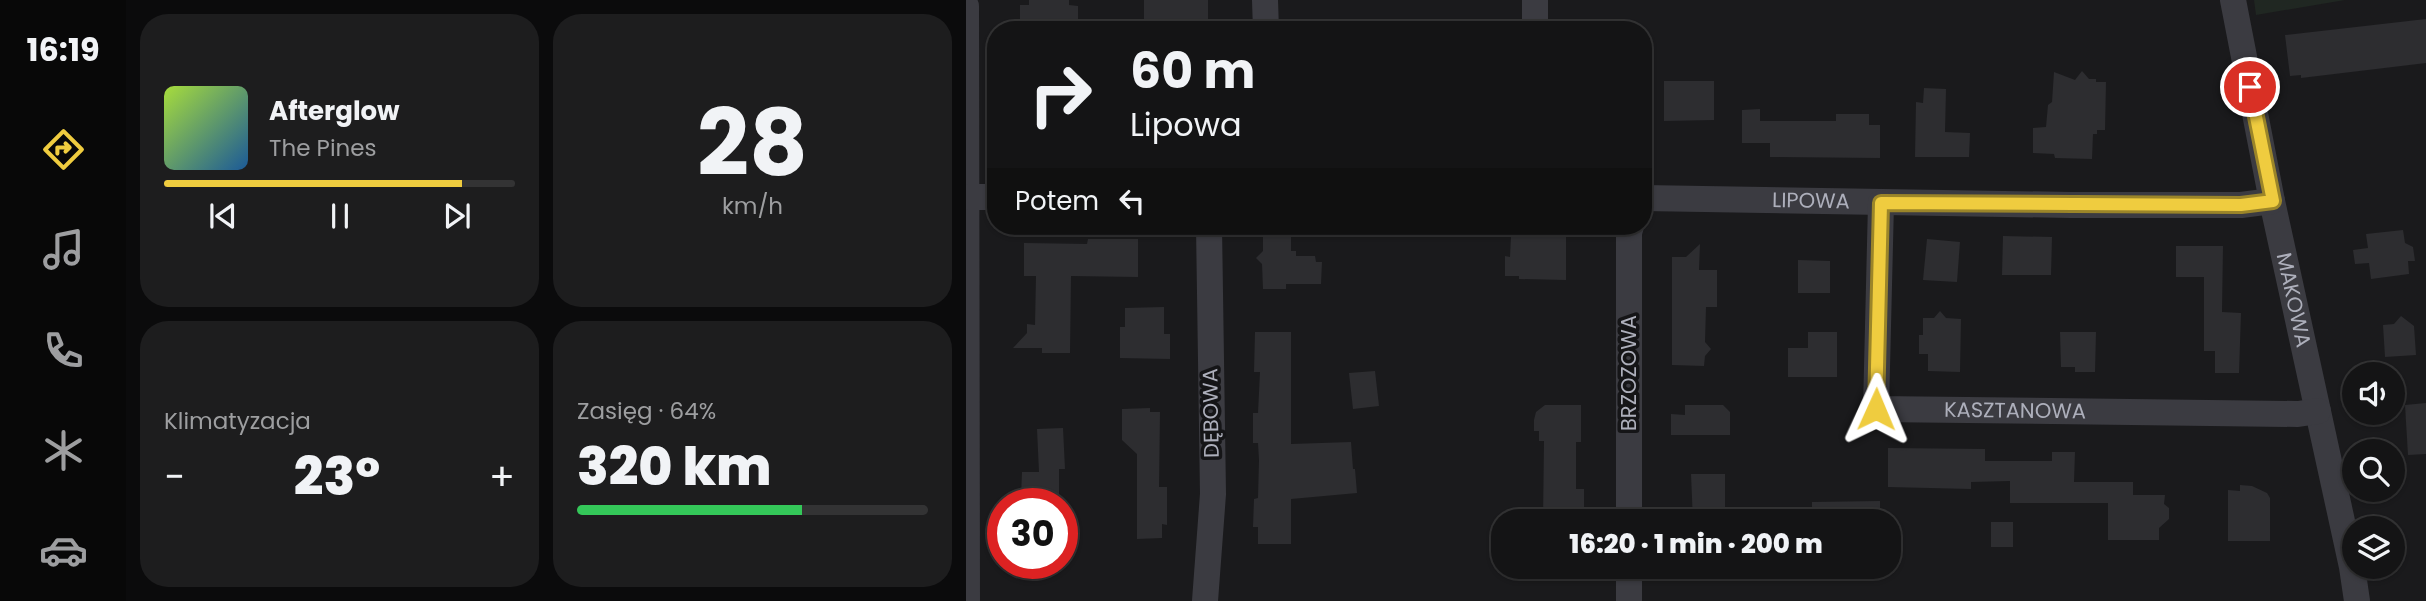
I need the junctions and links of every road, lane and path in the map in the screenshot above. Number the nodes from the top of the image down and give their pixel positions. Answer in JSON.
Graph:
{"nodes":[{"id":1,"x":1265,"y":0,"type":"edge"},
{"id":2,"x":1535,"y":0,"type":"edge"},
{"id":3,"x":2233,"y":0,"type":"edge"},
{"id":4,"x":966,"y":6,"type":"edge"},
{"id":5,"x":1266,"y":21,"type":"edge"},
{"id":6,"x":1535,"y":21,"type":"edge"},
{"id":7,"x":968,"y":197,"type":"junction"},
{"id":8,"x":987,"y":197,"type":"edge"},
{"id":9,"x":1652,"y":198,"type":"edge"},
{"id":10,"x":2273,"y":201,"type":"junction"},
{"id":11,"x":1881,"y":203,"type":"junction"},
{"id":12,"x":1209,"y":235,"type":"edge"},
{"id":13,"x":1629,"y":235,"type":"edge"},
{"id":14,"x":2318,"y":411,"type":"junction"},
{"id":15,"x":1629,"y":509,"type":"edge"},
{"id":16,"x":1629,"y":579,"type":"edge"},
{"id":17,"x":967,"y":601,"type":"edge"},
{"id":18,"x":1205,"y":601,"type":"edge"},
{"id":19,"x":1629,"y":601,"type":"edge"},
{"id":20,"x":2357,"y":601,"type":"edge"}],
"edges":[{"from":1,"to":5,"type":"street"},
{"from":2,"to":6,"type":"street"},
{"from":3,"to":10,"type":"street","name":"MAKOWA"},
{"from":4,"to":7,"type":"street"},
{"from":7,"to":8,"type":"street"},
{"from":7,"to":17,"type":"street"},
{"from":9,"to":11,"type":"street","name":"LIPOWA"},
{"from":10,"to":11,"type":"street","name":"LIPOWA"},
{"from":10,"to":14,"type":"street","name":"MAKOWA"},
{"from":11,"to":14,"type":"street","name":"KASZTANOWA"},
{"from":12,"to":18,"type":"street","name":"DĘBOWA"},
{"from":13,"to":15,"type":"street","name":"BRZOZOWA"},
{"from":14,"to":20,"type":"street","name":"MAKOWA"},
{"from":16,"to":19,"type":"street"}]}
